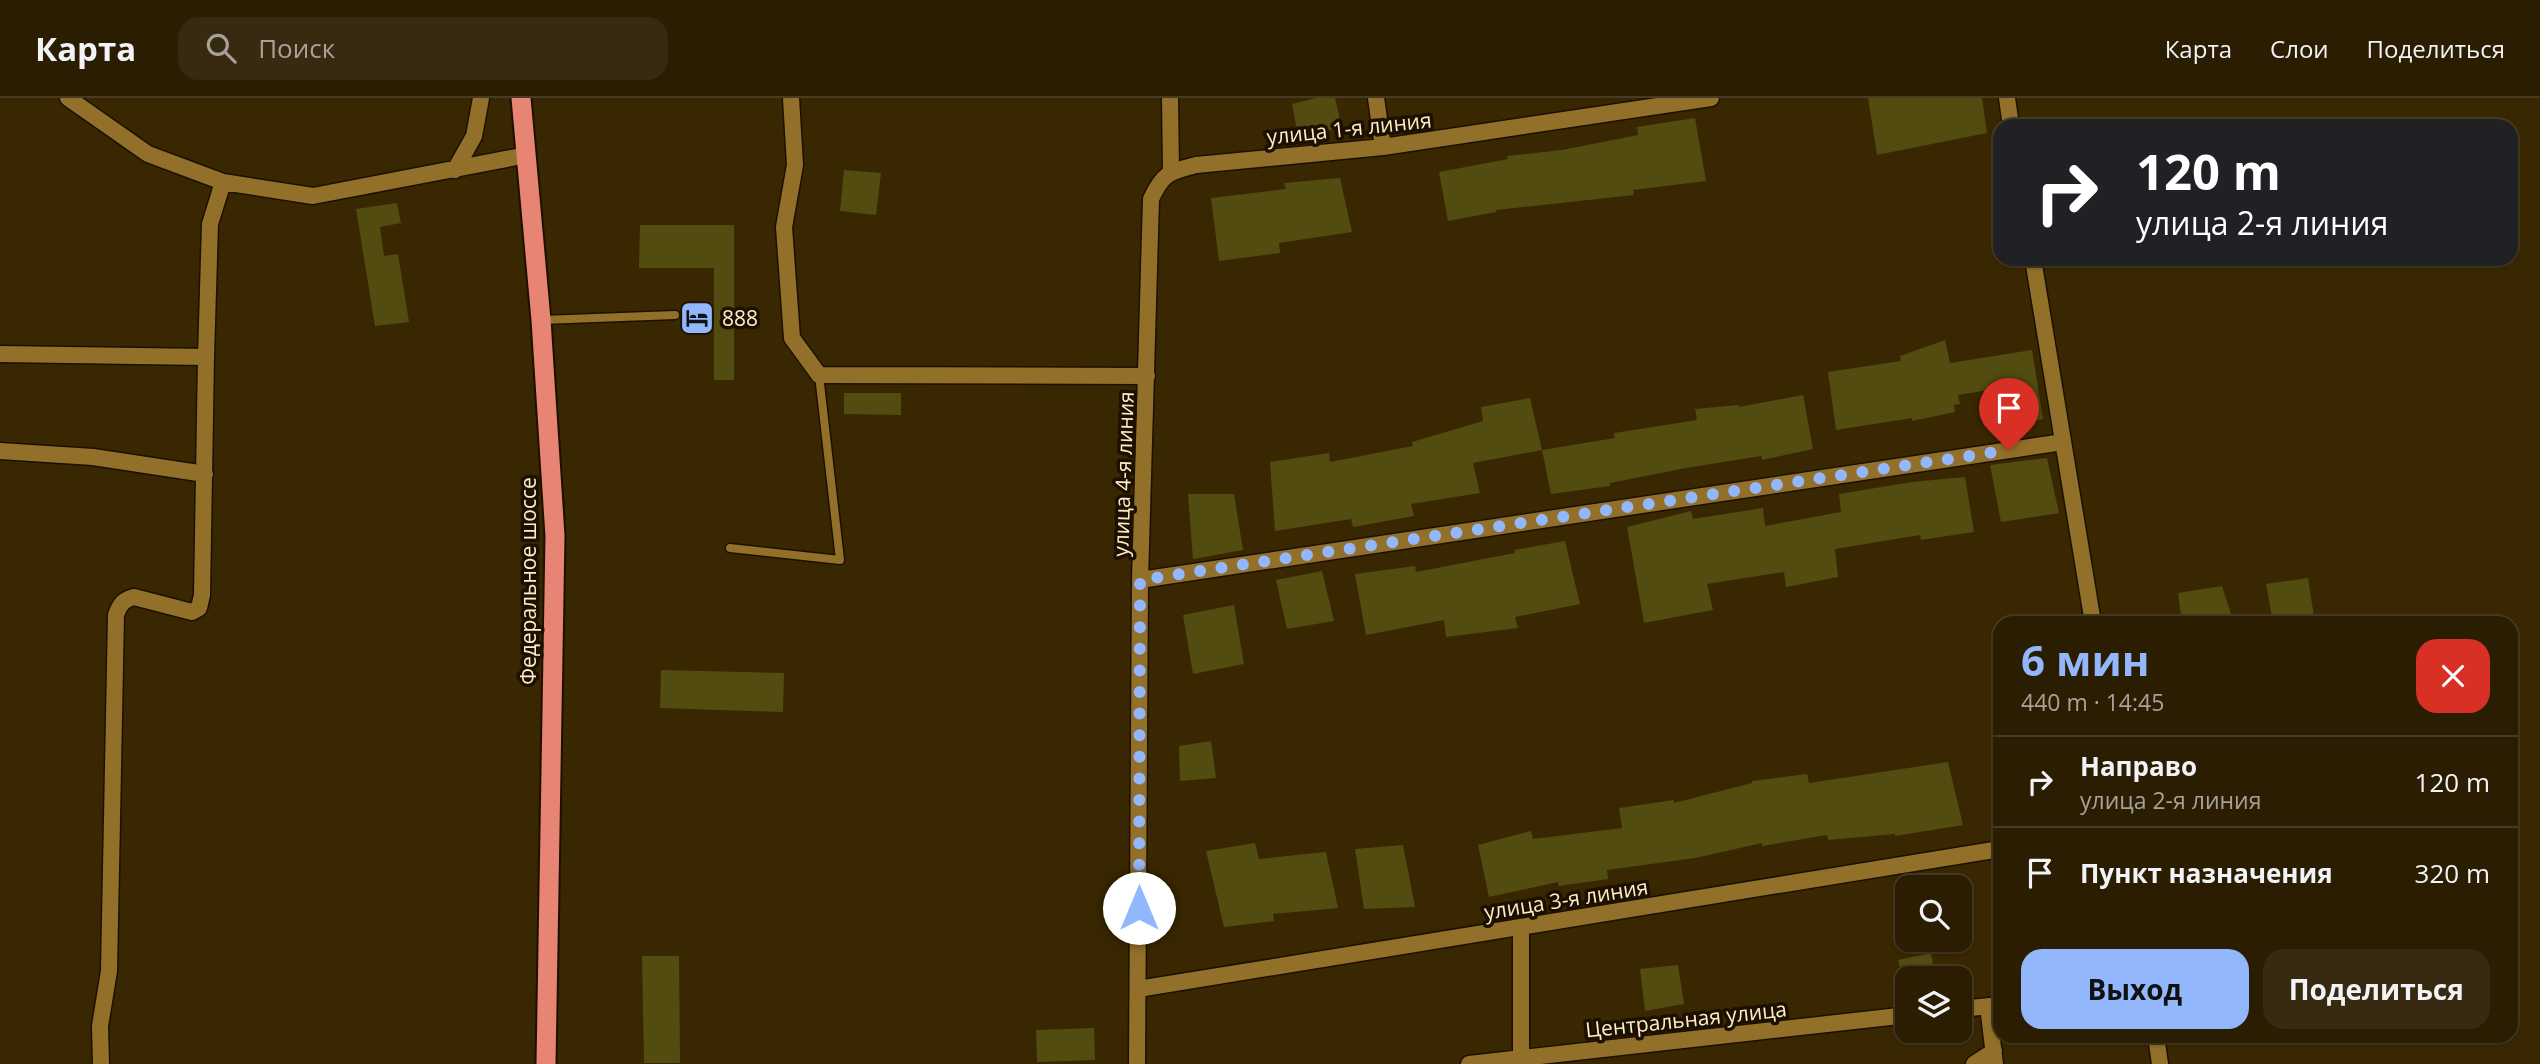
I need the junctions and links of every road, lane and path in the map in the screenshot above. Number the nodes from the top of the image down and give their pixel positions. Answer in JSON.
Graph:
{"nodes":[{"id":1,"x":68,"y":98,"type":"edge"},
{"id":2,"x":481,"y":98,"type":"edge"},
{"id":3,"x":521,"y":98,"type":"edge"},
{"id":4,"x":791,"y":98,"type":"edge"},
{"id":5,"x":1170,"y":98,"type":"edge"},
{"id":6,"x":1376,"y":98,"type":"edge"},
{"id":7,"x":1712,"y":98,"type":"edge"},
{"id":8,"x":2007,"y":98,"type":"edge"},
{"id":9,"x":2010,"y":119,"type":"edge"},
{"id":10,"x":1383,"y":147,"type":"junction"},
{"id":11,"x":527,"y":155,"type":"junction"},
{"id":12,"x":455,"y":170,"type":"junction"},
{"id":13,"x":1166,"y":176,"type":"junction"},
{"id":14,"x":223,"y":181,"type":"junction"},
{"id":15,"x":2034,"y":266,"type":"edge"},
{"id":16,"x":676,"y":315,"type":"dead end"},
{"id":17,"x":541,"y":320,"type":"junction"},
{"id":18,"x":0,"y":354,"type":"edge"},
{"id":19,"x":206,"y":357,"type":"junction"},
{"id":20,"x":820,"y":375,"type":"junction"},
{"id":21,"x":1146,"y":376,"type":"junction"},
{"id":22,"x":2063,"y":442,"type":"junction"},
{"id":23,"x":0,"y":451,"type":"edge"},
{"id":24,"x":205,"y":474,"type":"junction"},
{"id":25,"x":730,"y":548,"type":"dead end"},
{"id":26,"x":1140,"y":580,"type":"junction"},
{"id":27,"x":2092,"y":616,"type":"edge"},
{"id":28,"x":1993,"y":850,"type":"edge"},
{"id":29,"x":1521,"y":927,"type":"junction"},
{"id":30,"x":1138,"y":989,"type":"junction"},
{"id":31,"x":1993,"y":1005,"type":"edge"},
{"id":32,"x":1972,"y":1008,"type":"edge"},
{"id":33,"x":1895,"y":1017,"type":"edge"},
{"id":34,"x":2157,"y":1043,"type":"edge"},
{"id":35,"x":1994,"y":1058,"type":"edge"},
{"id":36,"x":1521,"y":1061,"type":"edge"},
{"id":37,"x":101,"y":1064,"type":"edge"},
{"id":38,"x":546,"y":1064,"type":"edge"},
{"id":39,"x":1137,"y":1064,"type":"edge"},
{"id":40,"x":1469,"y":1064,"type":"edge"},
{"id":41,"x":1974,"y":1064,"type":"edge"},
{"id":42,"x":2160,"y":1064,"type":"edge"}],
"edges":[{"from":1,"to":14,"type":"street"},
{"from":2,"to":12,"type":"street"},
{"from":3,"to":11,"type":"highway","name":"Федеральное шоссе"},
{"from":4,"to":20,"type":"street"},
{"from":5,"to":13,"type":"street","name":"улица 4-я линия"},
{"from":6,"to":10,"type":"street"},
{"from":7,"to":10,"type":"street","name":"улица 1-я линия"},
{"from":8,"to":9,"type":"street"},
{"from":10,"to":13,"type":"street","name":"улица 1-я линия"},
{"from":11,"to":12,"type":"street"},
{"from":11,"to":17,"type":"highway","name":"Федеральное шоссе"},
{"from":12,"to":14,"type":"street"},
{"from":13,"to":21,"type":"street","name":"улица 4-я линия"},
{"from":14,"to":19,"type":"street"},
{"from":15,"to":22,"type":"street"},
{"from":16,"to":17,"type":"lane"},
{"from":17,"to":38,"type":"highway","name":"Федеральное шоссе"},
{"from":18,"to":19,"type":"street"},
{"from":19,"to":24,"type":"street"},
{"from":20,"to":21,"type":"street"},
{"from":20,"to":25,"type":"lane"},
{"from":21,"to":26,"type":"street","name":"улица 4-я линия"},
{"from":22,"to":26,"type":"street"},
{"from":22,"to":27,"type":"street"},
{"from":23,"to":24,"type":"street"},
{"from":24,"to":37,"type":"street"},
{"from":26,"to":30,"type":"street","name":"улица 4-я линия"},
{"from":28,"to":29,"type":"street","name":"улица 3-я линия"},
{"from":29,"to":30,"type":"street","name":"улица 3-я линия"},
{"from":29,"to":36,"type":"street"},
{"from":30,"to":39,"type":"street","name":"улица 4-я линия"},
{"from":31,"to":32,"type":"street"},
{"from":33,"to":36,"type":"street","name":"Центральная улица"},
{"from":34,"to":42,"type":"street"},
{"from":35,"to":41,"type":"street"},
{"from":36,"to":40,"type":"street","name":"Центральная улица"}]}
